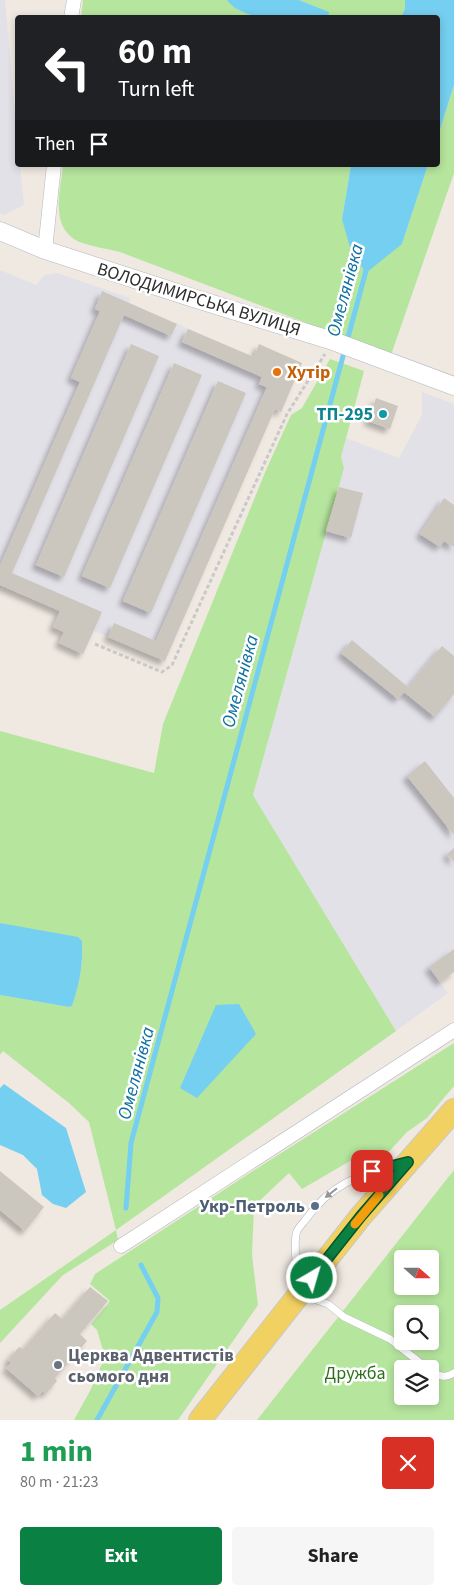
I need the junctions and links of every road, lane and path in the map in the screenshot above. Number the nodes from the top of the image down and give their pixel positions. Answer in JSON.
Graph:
{"nodes":[{"id":1,"x":74,"y":0,"type":"edge"},
{"id":2,"x":72,"y":15,"type":"edge"},
{"id":3,"x":54,"y":167,"type":"edge"},
{"id":4,"x":0,"y":231,"type":"edge"},
{"id":5,"x":45,"y":250,"type":"junction"},
{"id":6,"x":337,"y":343,"type":"junction"},
{"id":7,"x":454,"y":386,"type":"edge"},
{"id":8,"x":94,"y":644,"type":"dead end"},
{"id":9,"x":454,"y":1030,"type":"edge"},
{"id":10,"x":454,"y":1110,"type":"edge"},
{"id":11,"x":408,"y":1162,"type":"junction"},
{"id":12,"x":121,"y":1246,"type":"dead end"},
{"id":13,"x":300,"y":1294,"type":"junction"},
{"id":14,"x":417,"y":1360,"type":"edge"},
{"id":15,"x":454,"y":1373,"type":"edge"},
{"id":16,"x":439,"y":1375,"type":"edge"},
{"id":17,"x":200,"y":1420,"type":"edge"}],
"edges":[{"from":1,"to":2,"type":"street"},
{"from":3,"to":5,"type":"street"},
{"from":4,"to":5,"type":"street","name":"ВОЛОДИМИРСЬКА ВУЛИЦЯ"},
{"from":5,"to":6,"type":"street","name":"ВОЛОДИМИРСЬКА ВУЛИЦЯ"},
{"from":6,"to":7,"type":"street","name":"ВОЛОДИМИРСЬКА ВУЛИЦЯ"},
{"from":6,"to":8,"type":"path"},
{"from":9,"to":12,"type":"street"},
{"from":10,"to":11,"type":"main road"},
{"from":11,"to":13,"type":"main road"},
{"from":11,"to":13,"type":"lane","one_way":true},
{"from":13,"to":14,"type":"lane"},
{"from":13,"to":17,"type":"main road"},
{"from":15,"to":16,"type":"lane"}]}
